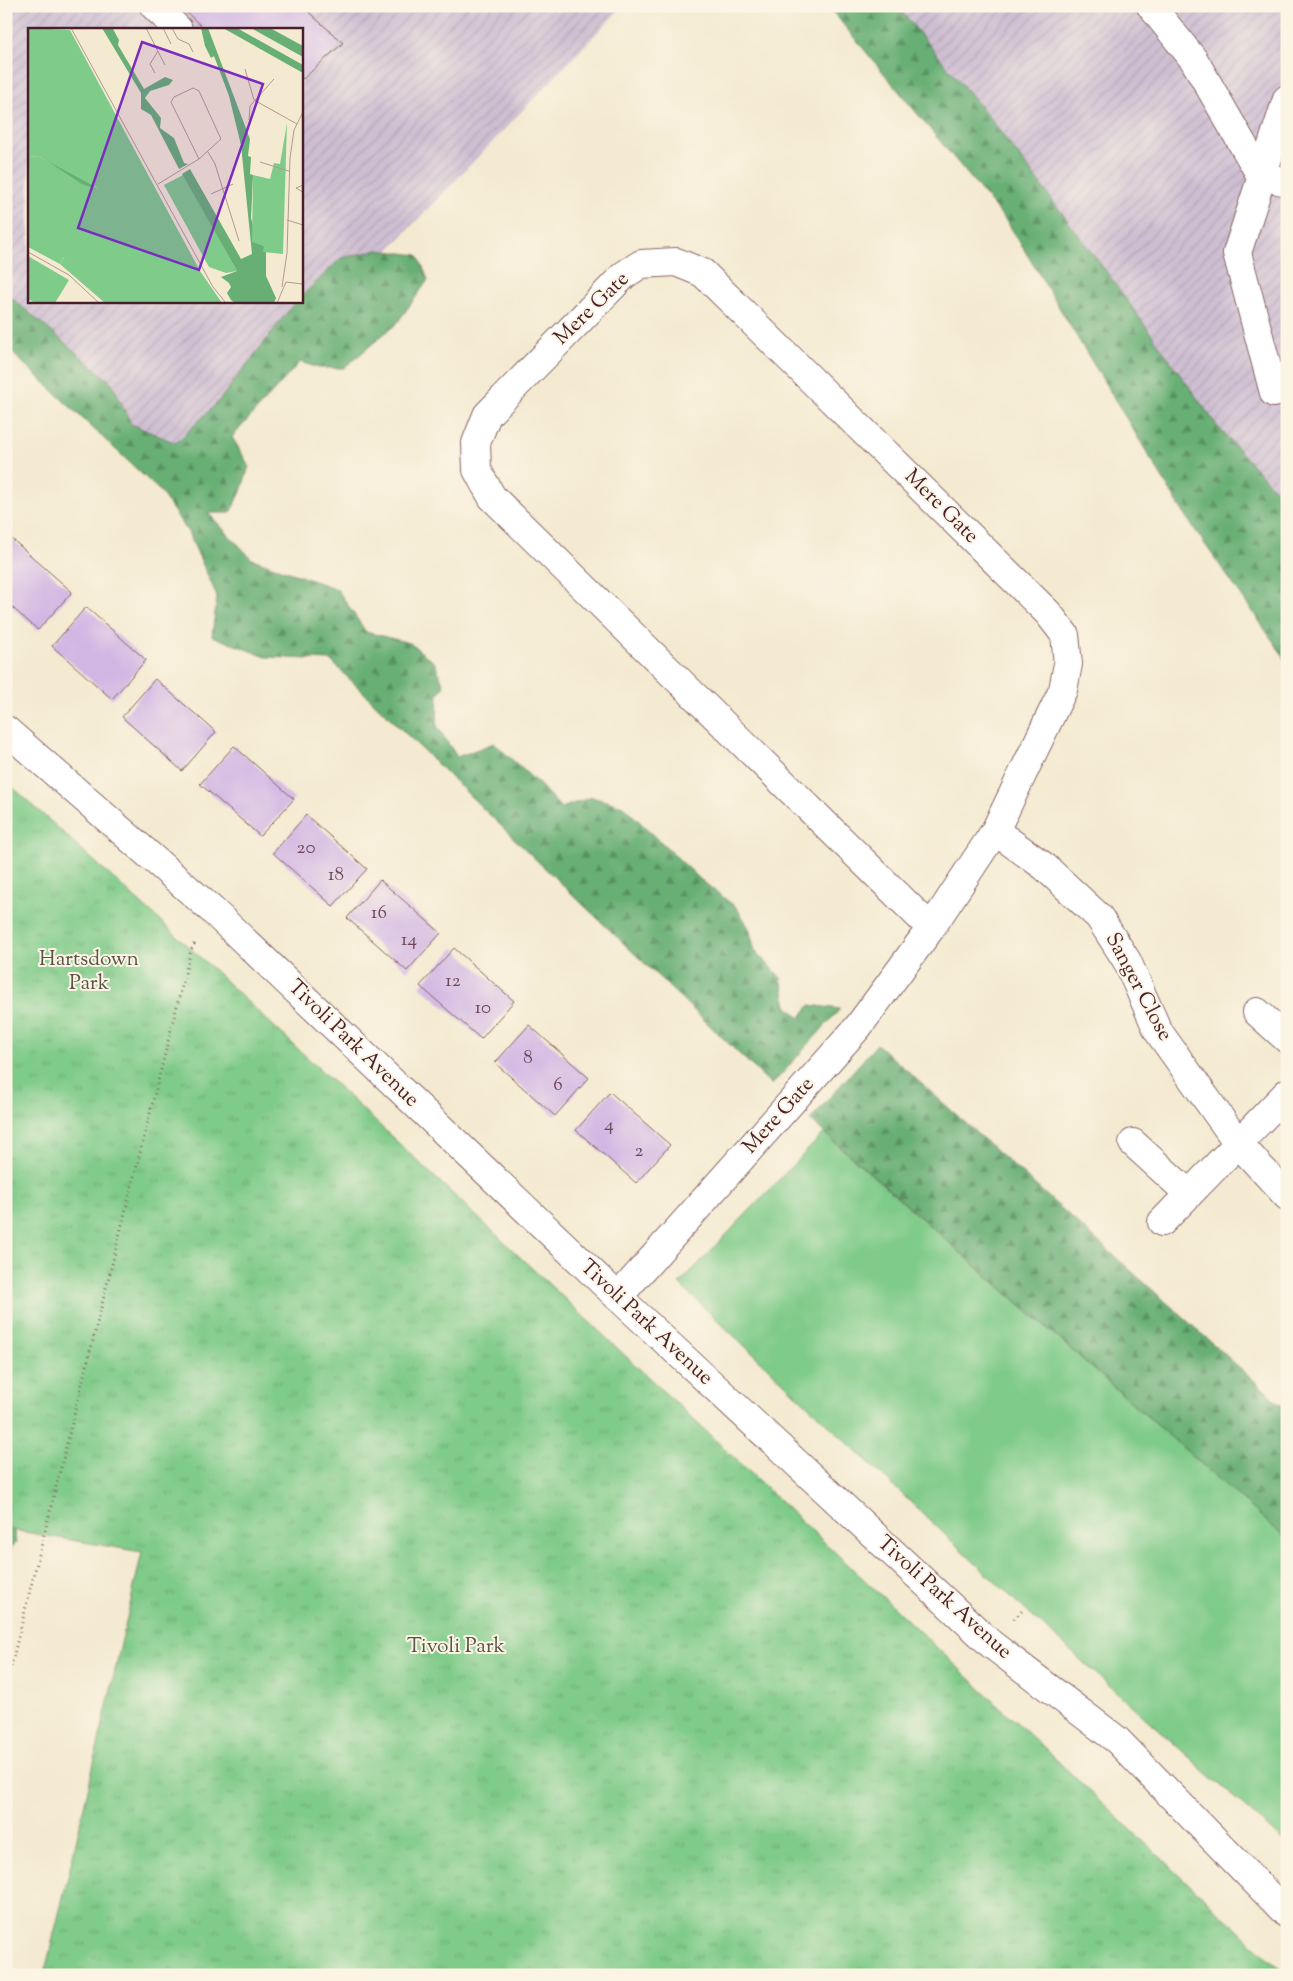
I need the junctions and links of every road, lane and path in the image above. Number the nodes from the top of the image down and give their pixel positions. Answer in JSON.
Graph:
{"nodes":[{"id":1,"x":154,"y":6,"type":"edge"},
{"id":2,"x":1151,"y":6,"type":"edge"},
{"id":3,"x":177,"y":28,"type":"edge"},
{"id":4,"x":1287,"y":99,"type":"edge"},
{"id":5,"x":1274,"y":179,"type":"edge"},
{"id":6,"x":1274,"y":393,"type":"dead end"},
{"id":7,"x":6,"y":730,"type":"edge"},
{"id":8,"x":995,"y":831,"type":"junction"},
{"id":9,"x":212,"y":910,"type":"junction"},
{"id":10,"x":931,"y":928,"type":"junction"},
{"id":11,"x":1257,"y":1012,"type":"dead end"},
{"id":12,"x":1287,"y":1039,"type":"edge"},
{"id":13,"x":1287,"y":1092,"type":"edge"},
{"id":14,"x":1134,"y":1143,"type":"dead end"},
{"id":15,"x":1238,"y":1143,"type":"junction"},
{"id":16,"x":1189,"y":1194,"type":"junction"},
{"id":17,"x":1287,"y":1196,"type":"edge"},
{"id":18,"x":1162,"y":1222,"type":"dead end"},
{"id":19,"x":618,"y":1297,"type":"junction"},
{"id":20,"x":6,"y":1686,"type":"edge"},
{"id":21,"x":1287,"y":1914,"type":"edge"}],
"edges":[{"from":1,"to":3,"type":"street"},
{"from":2,"to":5,"type":"street"},
{"from":4,"to":5,"type":"street"},
{"from":5,"to":6,"type":"street"},
{"from":7,"to":9,"type":"street","name":"Tivoli Park Avenue"},
{"from":8,"to":10,"type":"street","name":"Mere Gate"},
{"from":8,"to":10,"type":"street","name":"Mere Gate"},
{"from":8,"to":15,"type":"street","name":"Sanger Close"},
{"from":9,"to":19,"type":"street","name":"Tivoli Park Avenue"},
{"from":9,"to":20,"type":"path"},
{"from":10,"to":19,"type":"street","name":"Mere Gate"},
{"from":11,"to":12,"type":"street"},
{"from":13,"to":15,"type":"street"},
{"from":14,"to":16,"type":"street"},
{"from":15,"to":16,"type":"street"},
{"from":15,"to":17,"type":"street","name":"Sanger Close"},
{"from":16,"to":18,"type":"street"},
{"from":19,"to":21,"type":"street","name":"Tivoli Park Avenue"}]}
